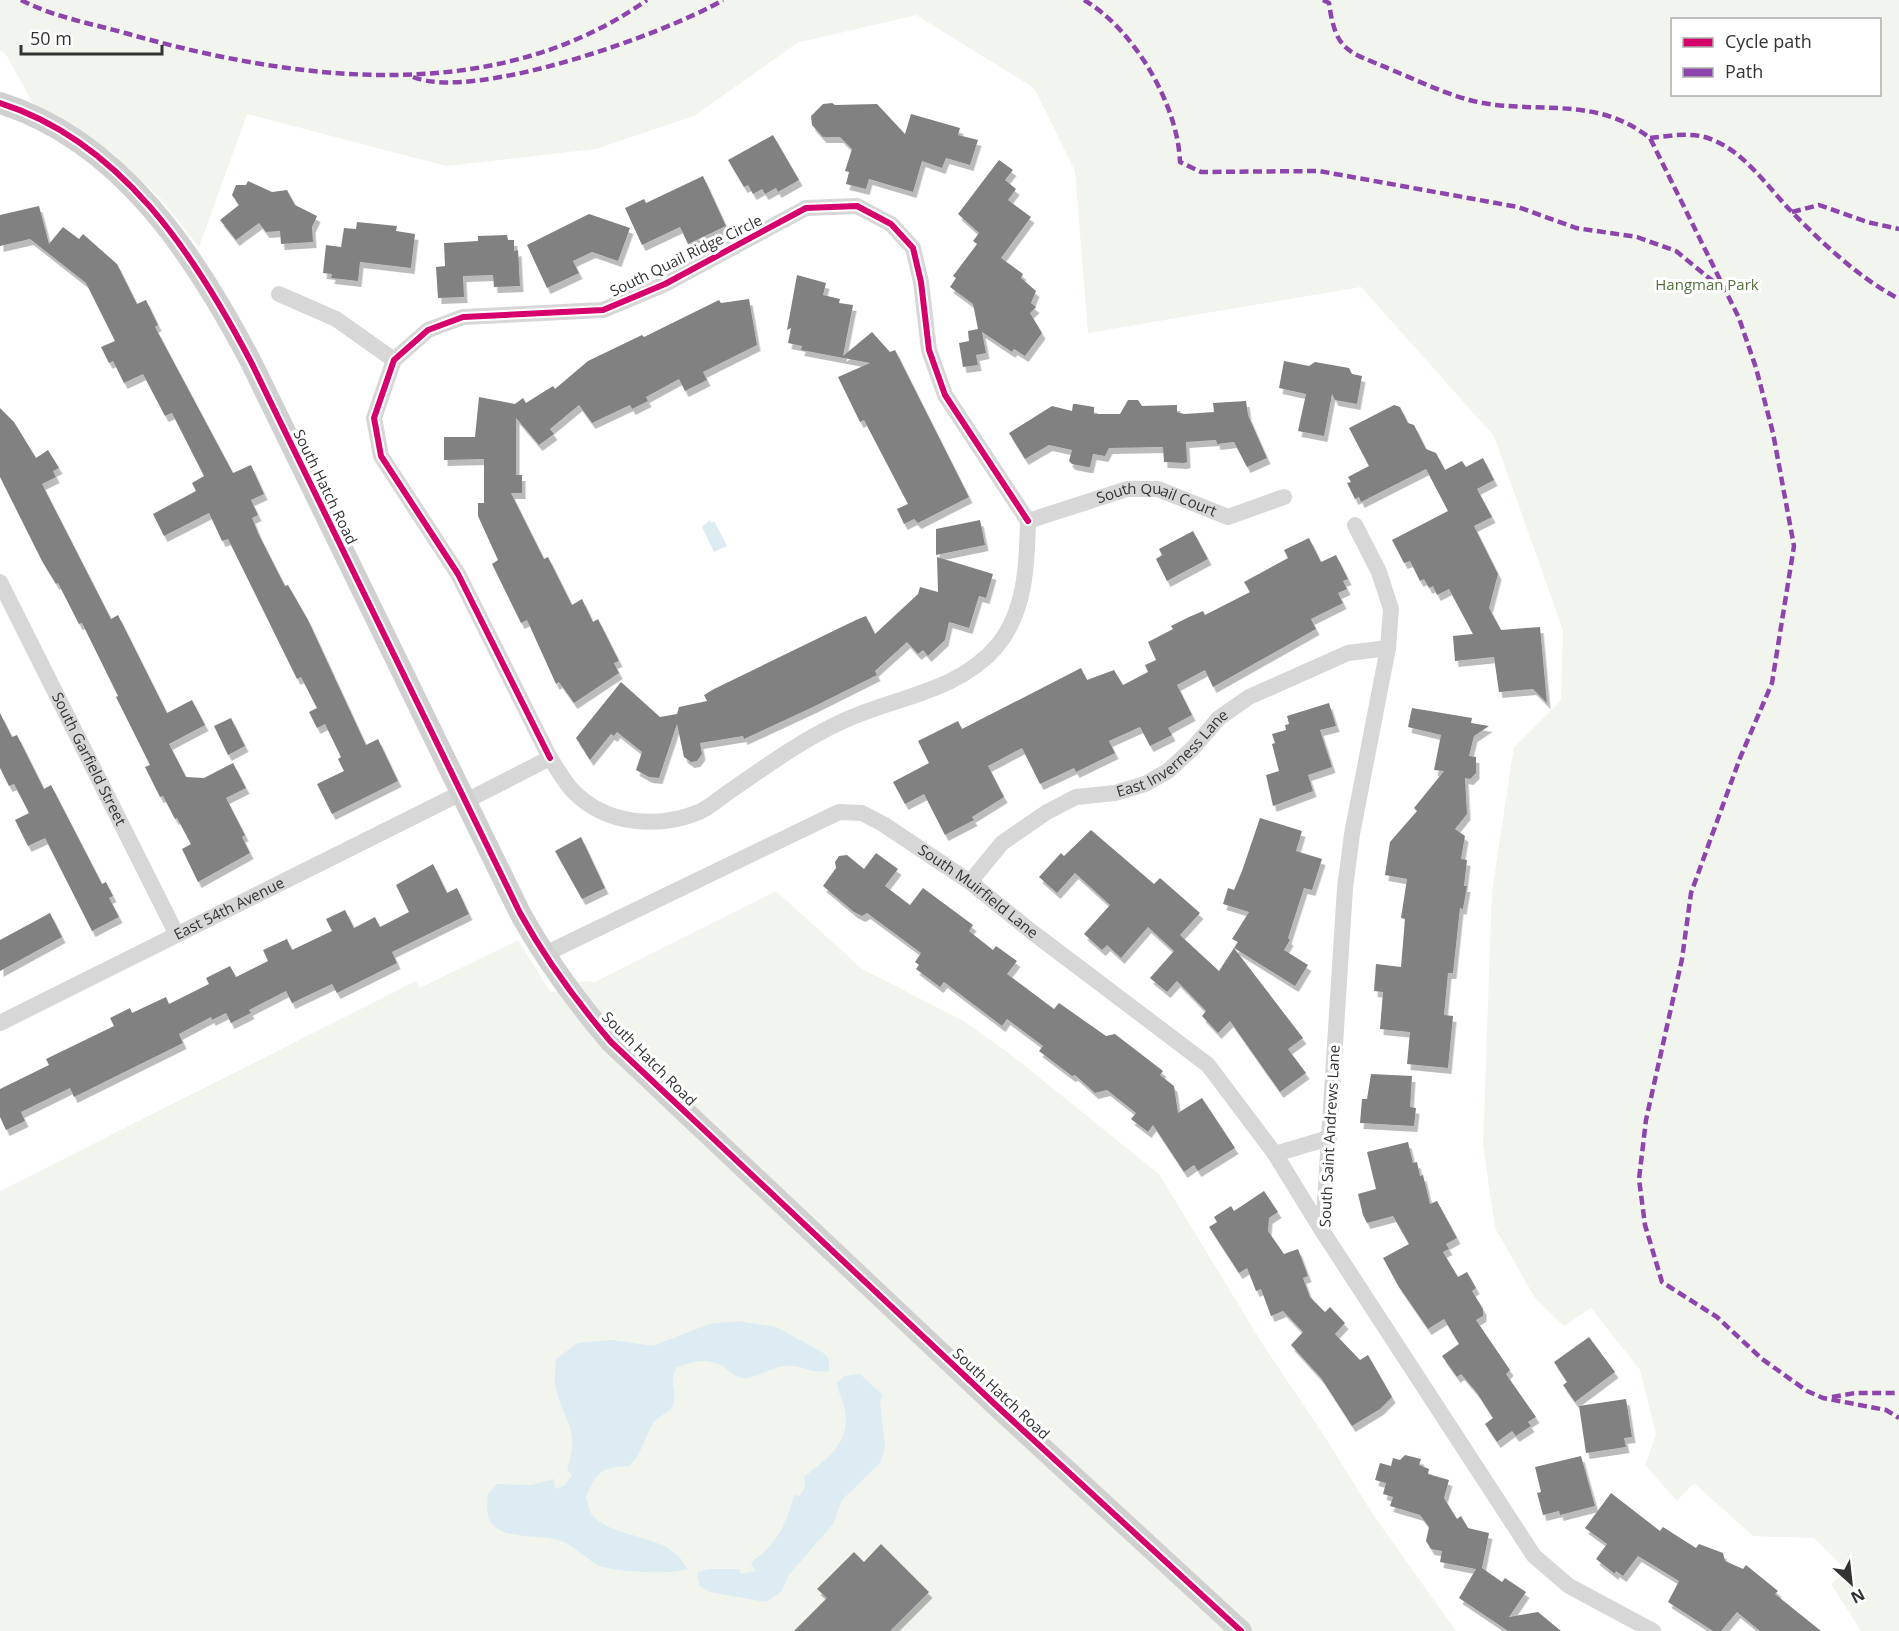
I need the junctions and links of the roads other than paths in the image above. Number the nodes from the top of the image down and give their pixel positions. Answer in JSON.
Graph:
{"nodes":[{"id":1,"x":0,"y":103,"type":"edge"},
{"id":2,"x":279,"y":294,"type":"dead end"},
{"id":3,"x":394,"y":360,"type":"junction"},
{"id":4,"x":1284,"y":497,"type":"dead end"},
{"id":5,"x":1028,"y":521,"type":"junction"},
{"id":6,"x":1355,"y":525,"type":"dead end"},
{"id":7,"x":0,"y":582,"type":"edge"},
{"id":8,"x":1388,"y":648,"type":"junction"},
{"id":9,"x":550,"y":758,"type":"junction"},
{"id":10,"x":462,"y":798,"type":"junction"},
{"id":11,"x":970,"y":882,"type":"junction"},
{"id":12,"x":177,"y":935,"type":"junction"},
{"id":13,"x":543,"y":956,"type":"junction"},
{"id":14,"x":0,"y":1023,"type":"edge"},
{"id":15,"x":1329,"y":1138,"type":"junction"},
{"id":16,"x":1275,"y":1154,"type":"junction"},
{"id":17,"x":1323,"y":1232,"type":"junction"},
{"id":18,"x":1241,"y":1631,"type":"edge"},
{"id":19,"x":1653,"y":1631,"type":"edge"}],
"edges":[{"from":1,"to":10,"type":"main road","name":"South Hatch Road"},
{"from":2,"to":3,"type":"street"},
{"from":3,"to":5,"type":"street","name":"South Quail Ridge Circle"},
{"from":3,"to":9,"type":"street","name":"South Quail Ridge Circle"},
{"from":4,"to":5,"type":"street","name":"South Quail Court"},
{"from":5,"to":9,"type":"street","name":"South Quail Ridge Circle"},
{"from":6,"to":8,"type":"street","name":"South Saint Andrews Lane"},
{"from":7,"to":12,"type":"street","name":"South Garfield Street"},
{"from":8,"to":11,"type":"street","name":"East Inverness Lane"},
{"from":8,"to":15,"type":"street","name":"South Saint Andrews Lane"},
{"from":9,"to":10,"type":"street","name":"East 54th Avenue"},
{"from":10,"to":12,"type":"street","name":"East 54th Avenue"},
{"from":10,"to":13,"type":"main road","name":"South Hatch Road"},
{"from":11,"to":13,"type":"street","name":"South Muirfield Lane"},
{"from":11,"to":16,"type":"street","name":"South Muirfield Lane"},
{"from":12,"to":14,"type":"street","name":"East 54th Avenue"},
{"from":13,"to":18,"type":"main road","name":"South Hatch Road"},
{"from":15,"to":16,"type":"street"},
{"from":15,"to":17,"type":"street","name":"South Saint Andrews Lane"},
{"from":16,"to":17,"type":"street","name":"South Muirfield Lane"},
{"from":17,"to":19,"type":"street","name":"South Saint Andrews Lane"}]}
